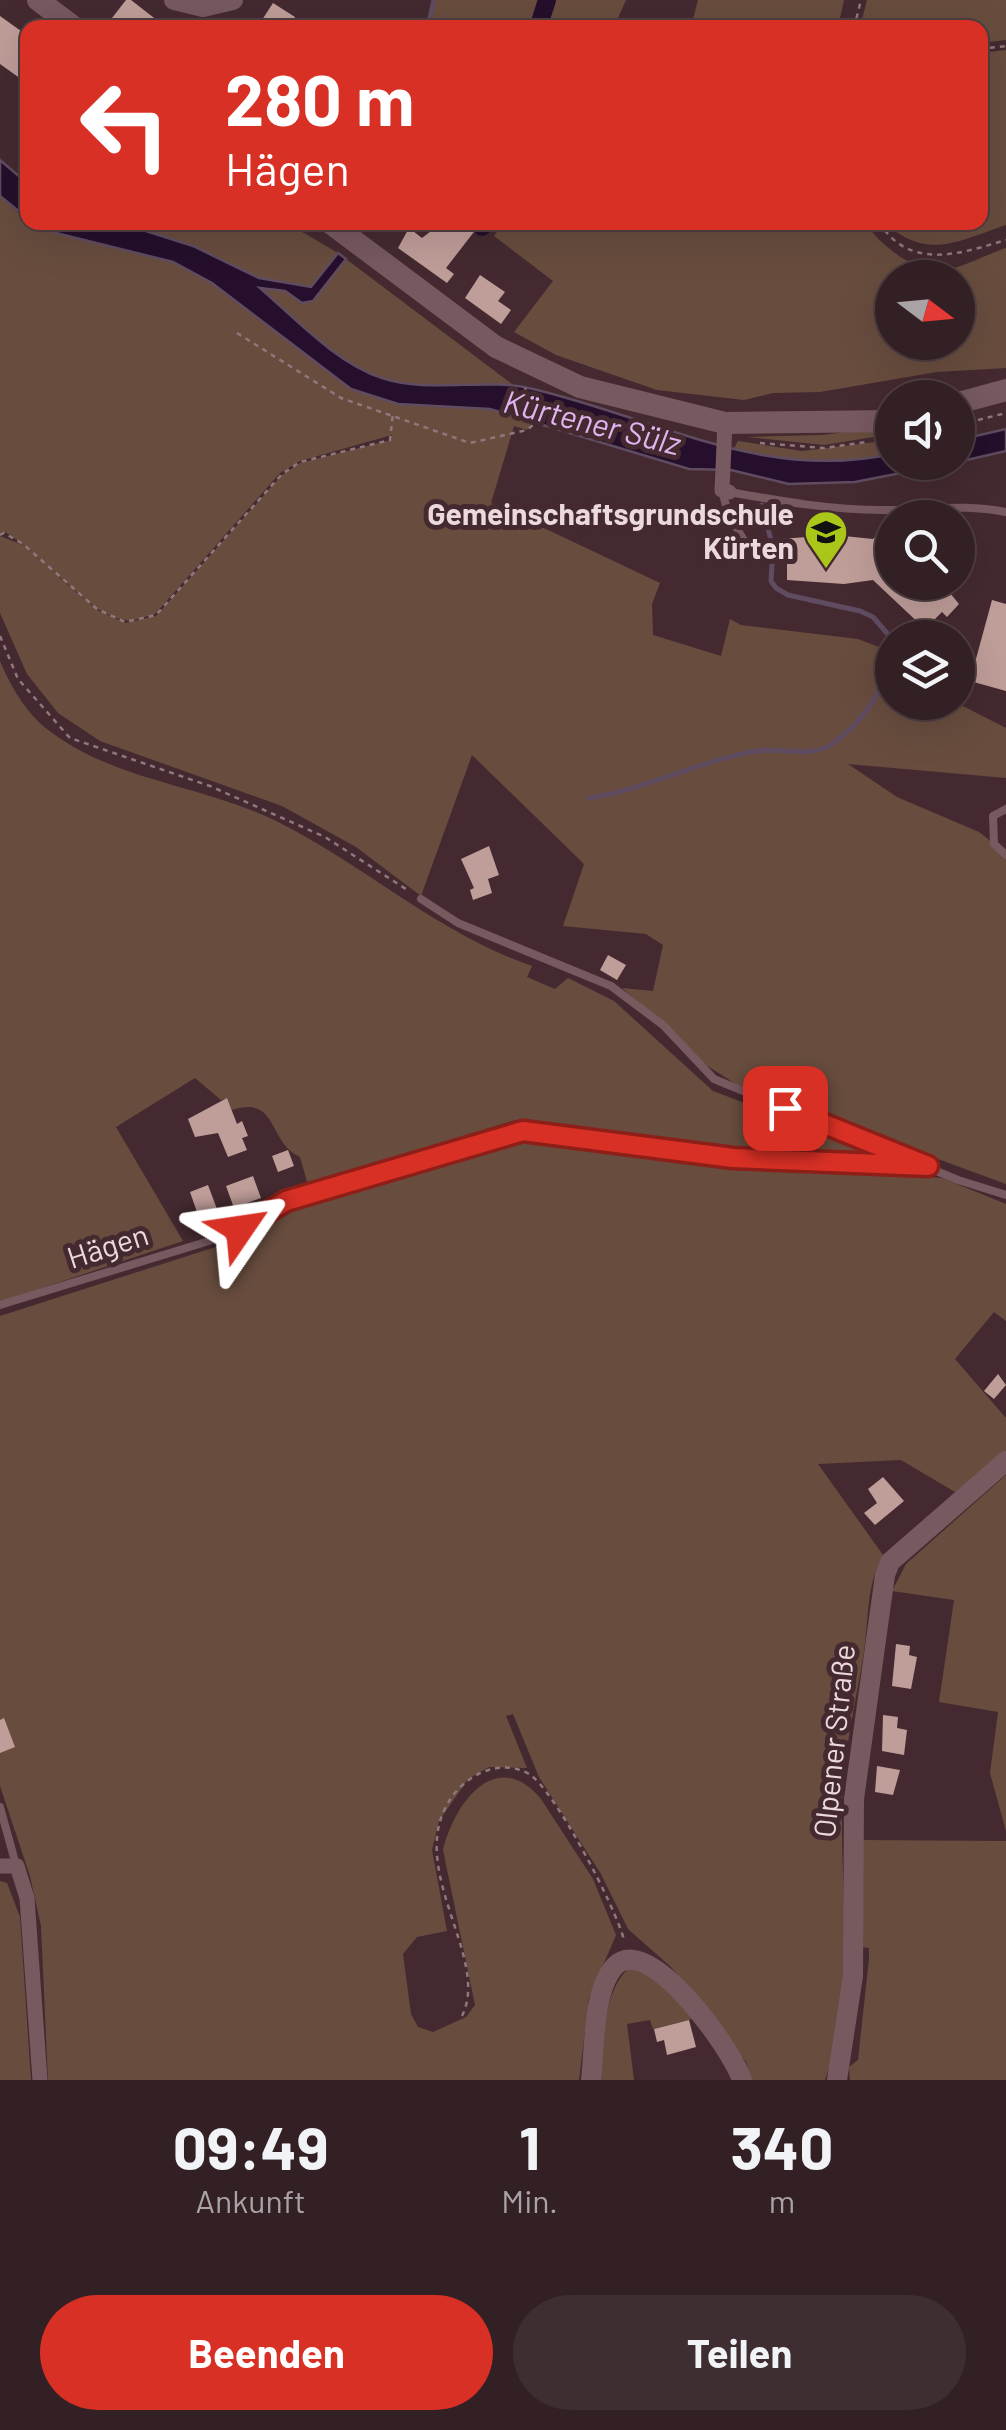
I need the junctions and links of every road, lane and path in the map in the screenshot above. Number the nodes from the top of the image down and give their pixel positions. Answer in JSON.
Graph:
{"nodes":[{"id":1,"x":38,"y":0,"type":"edge"},
{"id":2,"x":174,"y":0,"type":"edge"},
{"id":3,"x":232,"y":0,"type":"edge"},
{"id":4,"x":64,"y":20,"type":"edge"},
{"id":5,"x":340,"y":230,"type":"edge"},
{"id":6,"x":888,"y":230,"type":"edge"},
{"id":7,"x":1006,"y":240,"type":"edge"},
{"id":8,"x":238,"y":333,"type":"dead end"},
{"id":9,"x":525,"y":386,"type":"dead end"},
{"id":10,"x":1006,"y":390,"type":"edge"},
{"id":11,"x":975,"y":407,"type":"edge"},
{"id":12,"x":975,"y":412,"type":"edge"},
{"id":13,"x":393,"y":413,"type":"junction"},
{"id":14,"x":1006,"y":414,"type":"edge"},
{"id":15,"x":875,"y":422,"type":"edge"},
{"id":16,"x":724,"y":430,"type":"junction"},
{"id":17,"x":724,"y":486,"type":"junction"},
{"id":18,"x":1006,"y":512,"type":"edge"},
{"id":19,"x":0,"y":535,"type":"edge"},
{"id":20,"x":748,"y":546,"type":"dead end"},
{"id":21,"x":0,"y":636,"type":"edge"},
{"id":22,"x":1006,"y":809,"type":"edge"},
{"id":23,"x":1006,"y":854,"type":"edge"},
{"id":24,"x":421,"y":899,"type":"joint"},
{"id":25,"x":928,"y":1166,"type":"junction"},
{"id":26,"x":1006,"y":1195,"type":"edge"},
{"id":27,"x":0,"y":1305,"type":"edge"},
{"id":28,"x":1006,"y":1460,"type":"edge"},
{"id":29,"x":0,"y":1807,"type":"edge"},
{"id":30,"x":8,"y":1866,"type":"edge"},
{"id":31,"x":629,"y":1958,"type":"junction"},
{"id":32,"x":462,"y":2016,"type":"dead end"},
{"id":33,"x":40,"y":2080,"type":"edge"},
{"id":34,"x":591,"y":2080,"type":"edge"},
{"id":35,"x":742,"y":2080,"type":"edge"},
{"id":36,"x":837,"y":2080,"type":"edge"}],
"edges":[{"from":1,"to":4,"type":"main road"},
{"from":2,"to":3,"type":"street"},
{"from":5,"to":16,"type":"main road"},
{"from":6,"to":7,"type":"path"},
{"from":8,"to":13,"type":"path"},
{"from":9,"to":13,"type":"path"},
{"from":10,"to":11,"type":"main road"},
{"from":12,"to":14,"type":"path"},
{"from":13,"to":19,"type":"path"},
{"from":15,"to":16,"type":"main road"},
{"from":16,"to":17,"type":"street"},
{"from":17,"to":18,"type":"lane"},
{"from":17,"to":20,"type":"lane"},
{"from":21,"to":24,"type":"path"},
{"from":22,"to":23,"type":"lane"},
{"from":24,"to":25,"type":"lane","name":"Hägen"},
{"from":25,"to":26,"type":"lane","name":"Hägen"},
{"from":25,"to":27,"type":"lane","name":"Hägen"},
{"from":28,"to":36,"type":"street","name":"Olpener Straße"},
{"from":29,"to":30,"type":"lane"},
{"from":30,"to":33,"type":"street"},
{"from":31,"to":32,"type":"path"},
{"from":31,"to":34,"type":"street"},
{"from":31,"to":35,"type":"street"}]}
